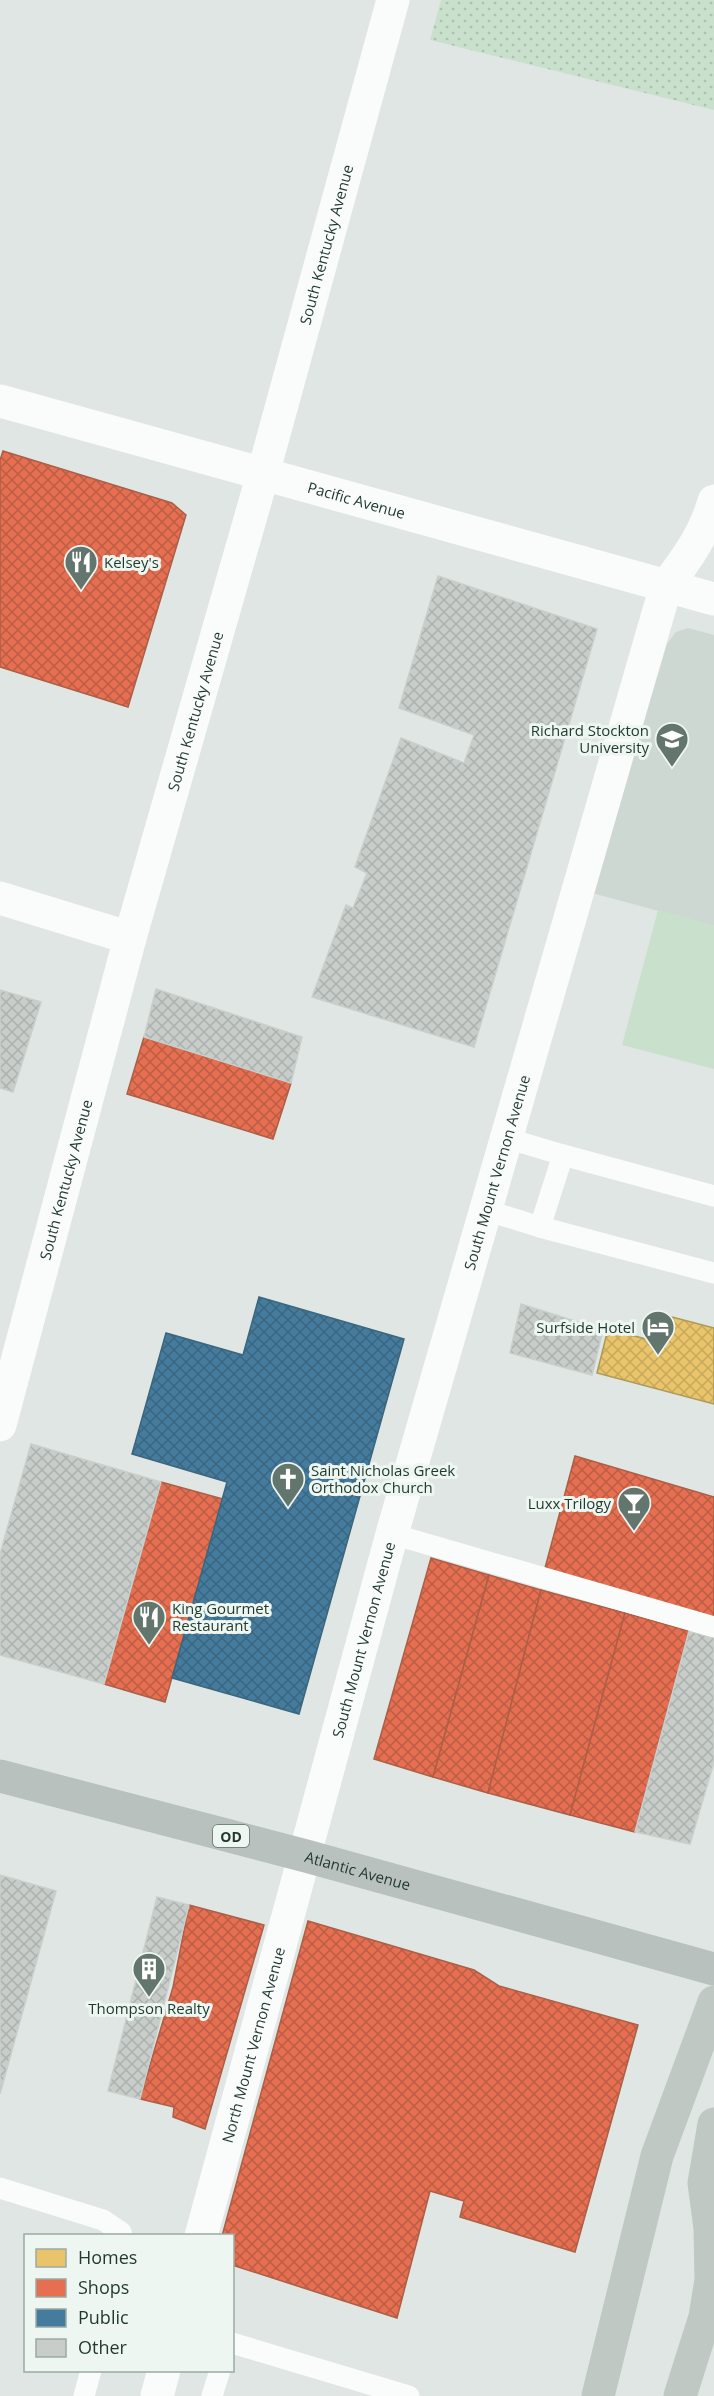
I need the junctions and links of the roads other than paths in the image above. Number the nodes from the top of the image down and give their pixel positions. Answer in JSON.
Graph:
{"nodes":[{"id":1,"x":393,"y":0,"type":"edge"},
{"id":2,"x":0,"y":401,"type":"edge"},
{"id":3,"x":263,"y":474,"type":"junction"},
{"id":4,"x":714,"y":501,"type":"edge"},
{"id":5,"x":666,"y":586,"type":"junction"},
{"id":6,"x":714,"y":600,"type":"edge"},
{"id":7,"x":0,"y":898,"type":"edge"},
{"id":8,"x":130,"y":938,"type":"junction"},
{"id":9,"x":506,"y":1138,"type":"junction"},
{"id":10,"x":563,"y":1155,"type":"junction"},
{"id":11,"x":714,"y":1196,"type":"edge"},
{"id":12,"x":485,"y":1210,"type":"junction"},
{"id":13,"x":540,"y":1227,"type":"junction"},
{"id":14,"x":714,"y":1274,"type":"edge"},
{"id":15,"x":0,"y":1425,"type":"edge"},
{"id":16,"x":392,"y":1534,"type":"junction"},
{"id":17,"x":714,"y":1627,"type":"edge"},
{"id":18,"x":0,"y":1776,"type":"edge"},
{"id":19,"x":306,"y":1856,"type":"junction"},
{"id":20,"x":714,"y":1969,"type":"edge"},
{"id":21,"x":714,"y":2002,"type":"edge"},
{"id":22,"x":714,"y":2124,"type":"edge"},
{"id":23,"x":0,"y":2188,"type":"edge"},
{"id":24,"x":122,"y":2234,"type":"edge"},
{"id":25,"x":201,"y":2234,"type":"edge"},
{"id":26,"x":234,"y":2344,"type":"edge"},
{"id":27,"x":90,"y":2372,"type":"edge"},
{"id":28,"x":163,"y":2372,"type":"edge"},
{"id":29,"x":219,"y":2372,"type":"edge"},
{"id":30,"x":84,"y":2396,"type":"edge"},
{"id":31,"x":157,"y":2396,"type":"edge"},
{"id":32,"x":212,"y":2396,"type":"edge"},
{"id":33,"x":410,"y":2396,"type":"edge"},
{"id":34,"x":598,"y":2396,"type":"edge"},
{"id":35,"x":681,"y":2396,"type":"edge"}],
"edges":[{"from":1,"to":3,"type":"street","name":"South Kentucky Avenue"},
{"from":2,"to":3,"type":"street","name":"Pacific Avenue"},
{"from":3,"to":5,"type":"street","name":"Pacific Avenue"},
{"from":3,"to":8,"type":"street","name":"South Kentucky Avenue"},
{"from":4,"to":5,"type":"street","name":"South Mount Vernon Avenue"},
{"from":5,"to":6,"type":"street","name":"Pacific Avenue"},
{"from":5,"to":9,"type":"street","name":"South Mount Vernon Avenue"},
{"from":7,"to":8,"type":"street"},
{"from":8,"to":15,"type":"street","name":"South Kentucky Avenue"},
{"from":9,"to":10,"type":"lane"},
{"from":9,"to":12,"type":"street","name":"South Mount Vernon Avenue"},
{"from":10,"to":11,"type":"lane"},
{"from":10,"to":13,"type":"lane"},
{"from":12,"to":13,"type":"lane"},
{"from":12,"to":16,"type":"street","name":"South Mount Vernon Avenue"},
{"from":13,"to":14,"type":"lane"},
{"from":16,"to":17,"type":"lane"},
{"from":16,"to":19,"type":"street","name":"South Mount Vernon Avenue"},
{"from":18,"to":19,"type":"highway","name":"Atlantic Avenue","number":"OD"},
{"from":19,"to":20,"type":"highway","name":"Atlantic Avenue","number":"OD"},
{"from":19,"to":25,"type":"street","name":"North Mount Vernon Avenue"},
{"from":21,"to":34,"type":"main road"},
{"from":22,"to":35,"type":"main road"},
{"from":23,"to":24,"type":"lane"},
{"from":26,"to":33,"type":"lane"},
{"from":27,"to":30,"type":"lane"},
{"from":28,"to":31,"type":"street"},
{"from":29,"to":32,"type":"lane"}]}
